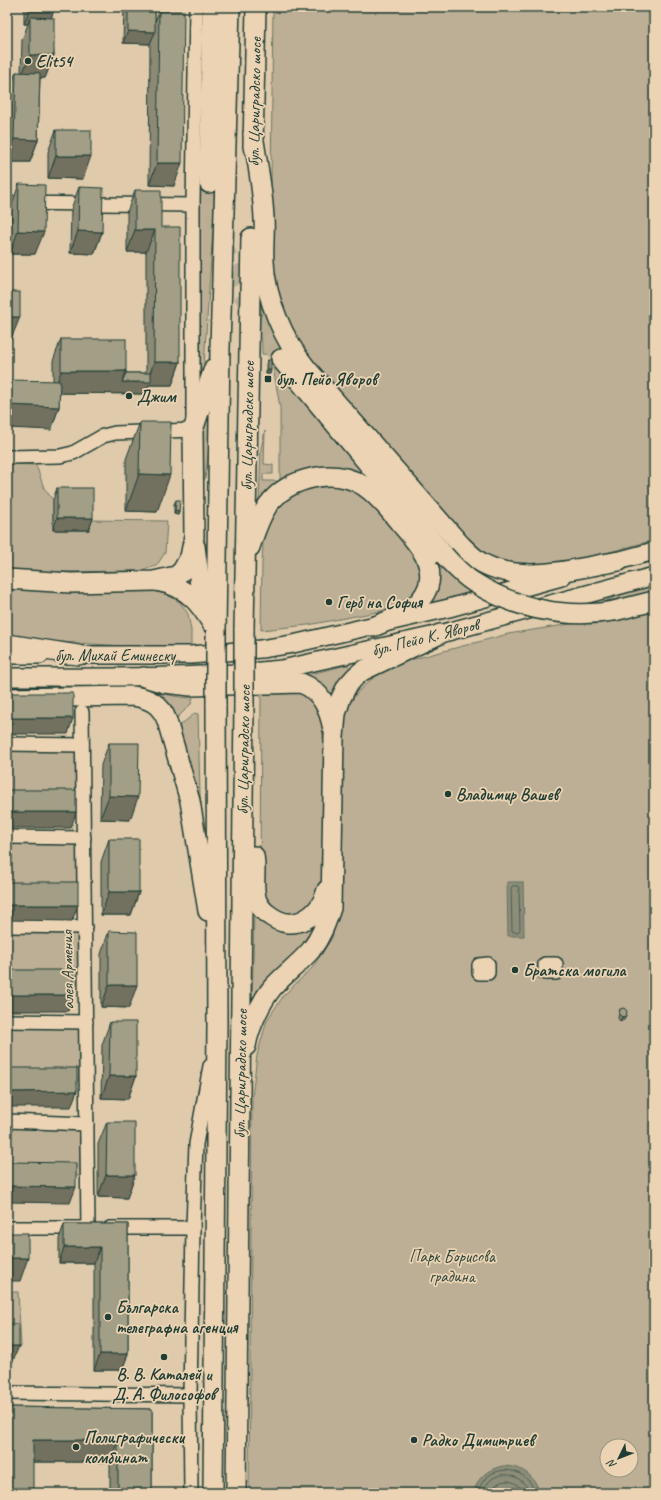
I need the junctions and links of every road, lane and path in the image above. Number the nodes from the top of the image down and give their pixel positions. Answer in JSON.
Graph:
{"nodes":[{"id":1,"x":196,"y":7,"type":"edge"},
{"id":2,"x":212,"y":7,"type":"edge"},
{"id":3,"x":230,"y":7,"type":"edge"},
{"id":4,"x":256,"y":7,"type":"edge"},
{"id":5,"x":253,"y":134,"type":"junction"},
{"id":6,"x":209,"y":183,"type":"tunnel mouth"},
{"id":7,"x":7,"y":203,"type":"edge"},
{"id":8,"x":193,"y":205,"type":"junction"},
{"id":9,"x":220,"y":348,"type":"junction"},
{"id":10,"x":281,"y":359,"type":"tunnel mouth"},
{"id":11,"x":193,"y":430,"type":"junction"},
{"id":12,"x":7,"y":457,"type":"edge"},
{"id":13,"x":194,"y":536,"type":"junction"},
{"id":14,"x":654,"y":551,"type":"edge"},
{"id":15,"x":245,"y":561,"type":"junction"},
{"id":16,"x":619,"y":561,"type":"junction"},
{"id":17,"x":654,"y":576,"type":"edge"},
{"id":18,"x":7,"y":579,"type":"edge"},
{"id":19,"x":154,"y":581,"type":"junction"},
{"id":20,"x":654,"y":601,"type":"edge"},
{"id":21,"x":203,"y":609,"type":"junction"},
{"id":22,"x":373,"y":627,"type":"junction"},
{"id":23,"x":216,"y":630,"type":"junction"},
{"id":24,"x":440,"y":634,"type":"junction"},
{"id":25,"x":7,"y":644,"type":"edge"},
{"id":26,"x":224,"y":653,"type":"joint"},
{"id":27,"x":7,"y":655,"type":"edge"},
{"id":28,"x":78,"y":655,"type":"junction"},
{"id":29,"x":191,"y":675,"type":"joint"},
{"id":30,"x":7,"y":677,"type":"edge"},
{"id":31,"x":144,"y":677,"type":"junction"},
{"id":32,"x":7,"y":698,"type":"edge"},
{"id":33,"x":82,"y":712,"type":"dead end"},
{"id":34,"x":334,"y":737,"type":"junction"},
{"id":35,"x":7,"y":744,"type":"edge"},
{"id":36,"x":82,"y":744,"type":"junction"},
{"id":37,"x":242,"y":805,"type":"junction"},
{"id":38,"x":7,"y":837,"type":"edge"},
{"id":39,"x":84,"y":838,"type":"junction"},
{"id":40,"x":332,"y":870,"type":"junction"},
{"id":41,"x":7,"y":926,"type":"edge"},
{"id":42,"x":85,"y":927,"type":"junction"},
{"id":43,"x":218,"y":969,"type":"junction"},
{"id":44,"x":7,"y":1021,"type":"edge"},
{"id":45,"x":86,"y":1022,"type":"junction"},
{"id":46,"x":218,"y":1026,"type":"junction"},
{"id":47,"x":241,"y":1077,"type":"junction"},
{"id":48,"x":7,"y":1121,"type":"edge"},
{"id":49,"x":87,"y":1124,"type":"junction"},
{"id":50,"x":7,"y":1228,"type":"edge"},
{"id":51,"x":88,"y":1228,"type":"junction"},
{"id":52,"x":192,"y":1228,"type":"junction"},
{"id":53,"x":7,"y":1393,"type":"edge"},
{"id":54,"x":190,"y":1396,"type":"junction"},
{"id":55,"x":191,"y":1493,"type":"edge"},
{"id":56,"x":213,"y":1493,"type":"edge"},
{"id":57,"x":236,"y":1493,"type":"edge"}],
"edges":[{"from":1,"to":8,"type":"street"},
{"from":2,"to":6,"type":"highway"},
{"from":3,"to":9,"type":"highway","name":"бул. Цариградско шосе"},
{"from":4,"to":5,"type":"highway","name":"бул. Цариградско шосе"},
{"from":5,"to":15,"type":"highway","name":"бул. Цариградско шосе"},
{"from":5,"to":16,"type":"highway"},
{"from":7,"to":8,"type":"street"},
{"from":8,"to":11,"type":"street"},
{"from":9,"to":11,"type":"highway"},
{"from":9,"to":23,"type":"highway","name":"бул. Цариградско шосе"},
{"from":10,"to":20,"type":"highway","bridge":true},
{"from":11,"to":12,"type":"street"},
{"from":11,"to":13,"type":"highway"},
{"from":13,"to":19,"type":"highway"},
{"from":13,"to":21,"type":"highway"},
{"from":14,"to":16,"type":"main road","name":"бул. Пейо К. Яворов"},
{"from":15,"to":22,"type":"highway"},
{"from":15,"to":37,"type":"highway","name":"бул. Цариградско шосе","bridge":true},
{"from":16,"to":22,"type":"main road","name":"бул. Пейо К. Яворов"},
{"from":17,"to":24,"type":"main road","name":"бул. Пейо К. Яворов"},
{"from":18,"to":19,"type":"highway"},
{"from":19,"to":21,"type":"highway"},
{"from":21,"to":23,"type":"highway"},
{"from":22,"to":26,"type":"main road","name":"бул. Пейо К. Яворов"},
{"from":23,"to":43,"type":"highway","name":"бул. Цариградско шосе","bridge":true},
{"from":24,"to":29,"type":"main road","name":"бул. Пейо К. Яворов"},
{"from":24,"to":34,"type":"highway"},
{"from":25,"to":28,"type":"highway"},
{"from":26,"to":28,"type":"main road","name":"бул. Михай Еминеску"},
{"from":27,"to":28,"type":"main road","name":"бул. Михай Еминеску"},
{"from":29,"to":31,"type":"main road","name":"бул. Михай Еминеску"},
{"from":30,"to":31,"type":"main road","name":"бул. Михай Еминеску"},
{"from":31,"to":34,"type":"highway"},
{"from":32,"to":43,"type":"highway"},
{"from":33,"to":36,"type":"street","name":"алея Армения"},
{"from":34,"to":40,"type":"highway"},
{"from":35,"to":36,"type":"street"},
{"from":36,"to":39,"type":"street","name":"алея Армения"},
{"from":37,"to":40,"type":"highway"},
{"from":37,"to":47,"type":"highway","name":"бул. Цариградско шосе"},
{"from":38,"to":39,"type":"street"},
{"from":39,"to":42,"type":"street","name":"алея Армения"},
{"from":40,"to":47,"type":"highway"},
{"from":41,"to":42,"type":"street"},
{"from":42,"to":45,"type":"street","name":"алея Армения"},
{"from":43,"to":46,"type":"highway","name":"бул. Цариградско шосе"},
{"from":44,"to":45,"type":"street"},
{"from":45,"to":49,"type":"street","name":"алея Армения"},
{"from":46,"to":52,"type":"street","name":"бул. Цариградско шосе"},
{"from":46,"to":56,"type":"highway","name":"бул. Цариградско шосе"},
{"from":47,"to":57,"type":"highway","name":"бул. Цариградско шосе"},
{"from":48,"to":49,"type":"street"},
{"from":49,"to":51,"type":"street","name":"алея Армения"},
{"from":50,"to":51,"type":"street"},
{"from":51,"to":52,"type":"street"},
{"from":52,"to":54,"type":"street","name":"бул. Цариградско шосе"},
{"from":53,"to":54,"type":"street"},
{"from":54,"to":55,"type":"street","name":"бул. Цариградско шосе"}]}
